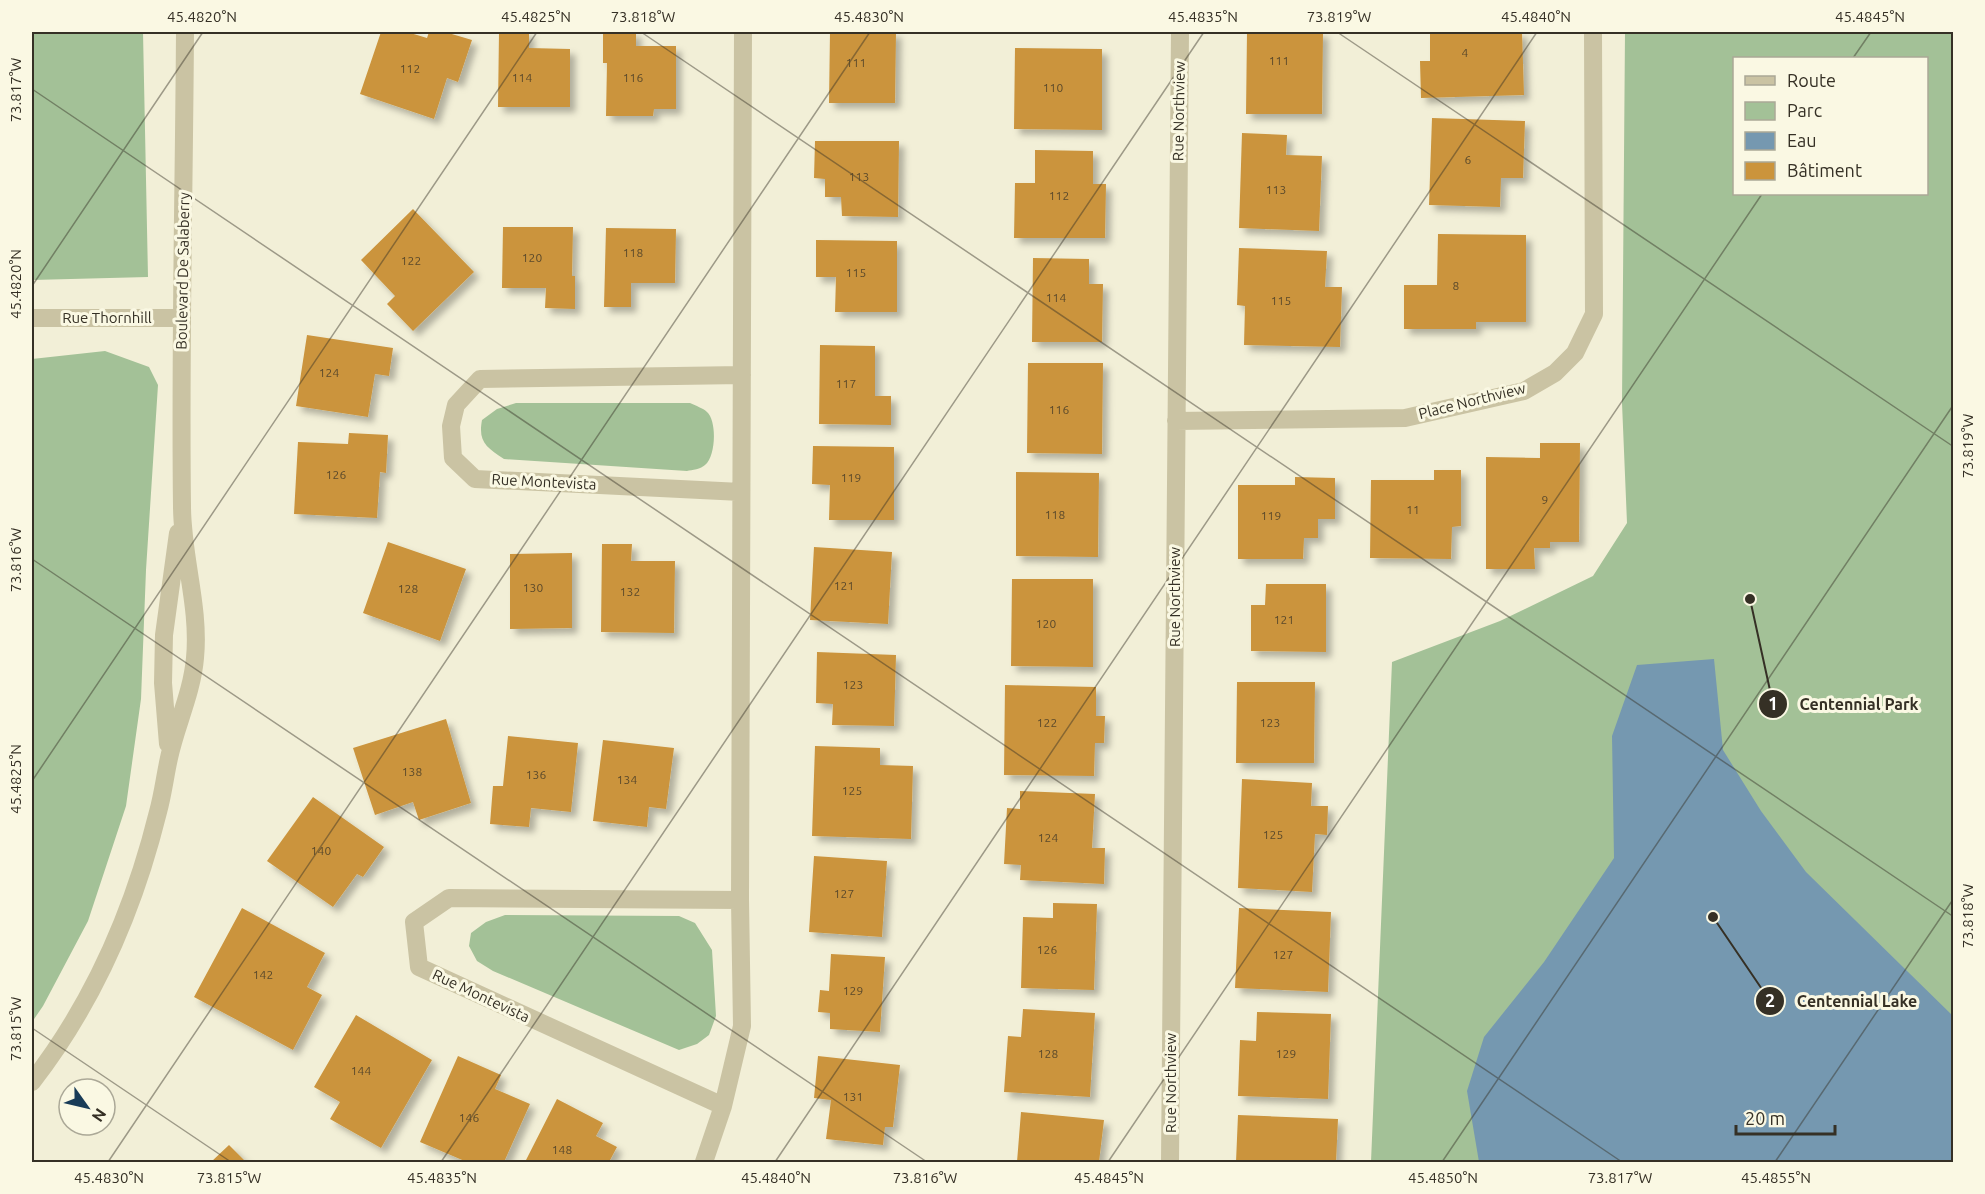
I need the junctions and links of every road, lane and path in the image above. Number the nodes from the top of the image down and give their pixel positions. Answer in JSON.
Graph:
{"nodes":[{"id":1,"x":185,"y":32,"type":"edge"},
{"id":2,"x":743,"y":32,"type":"edge"},
{"id":3,"x":1180,"y":32,"type":"edge"},
{"id":4,"x":1593,"y":32,"type":"edge"},
{"id":5,"x":32,"y":318,"type":"edge"},
{"id":6,"x":182,"y":318,"type":"junction"},
{"id":7,"x":742,"y":375,"type":"junction"},
{"id":8,"x":1176,"y":421,"type":"junction"},
{"id":9,"x":741,"y":492,"type":"junction"},
{"id":10,"x":182,"y":511,"type":"junction"},
{"id":11,"x":169,"y":758,"type":"junction"},
{"id":12,"x":740,"y":900,"type":"junction"},
{"id":13,"x":32,"y":1082,"type":"edge"},
{"id":14,"x":723,"y":1106,"type":"junction"},
{"id":15,"x":704,"y":1162,"type":"edge"},
{"id":16,"x":1170,"y":1162,"type":"edge"}],
"edges":[{"from":1,"to":6,"type":"street","name":"Boulevard De Salaberry"},
{"from":2,"to":7,"type":"street"},
{"from":3,"to":8,"type":"street","name":"Rue Northview"},
{"from":4,"to":8,"type":"street","name":"Place Northview"},
{"from":5,"to":6,"type":"street","name":"Rue Thornhill"},
{"from":6,"to":10,"type":"street","name":"Boulevard De Salaberry"},
{"from":7,"to":9,"type":"street"},
{"from":7,"to":9,"type":"street","name":"Rue Montevista"},
{"from":8,"to":16,"type":"street","name":"Rue Northview"},
{"from":9,"to":12,"type":"street"},
{"from":10,"to":11,"type":"street","name":"Boulevard De Salaberry"},
{"from":10,"to":11,"type":"street","name":"Boulevard De Salaberry"},
{"from":11,"to":13,"type":"street","name":"Boulevard De Salaberry"},
{"from":12,"to":14,"type":"street"},
{"from":12,"to":14,"type":"street","name":"Rue Montevista"},
{"from":14,"to":15,"type":"street"}]}
